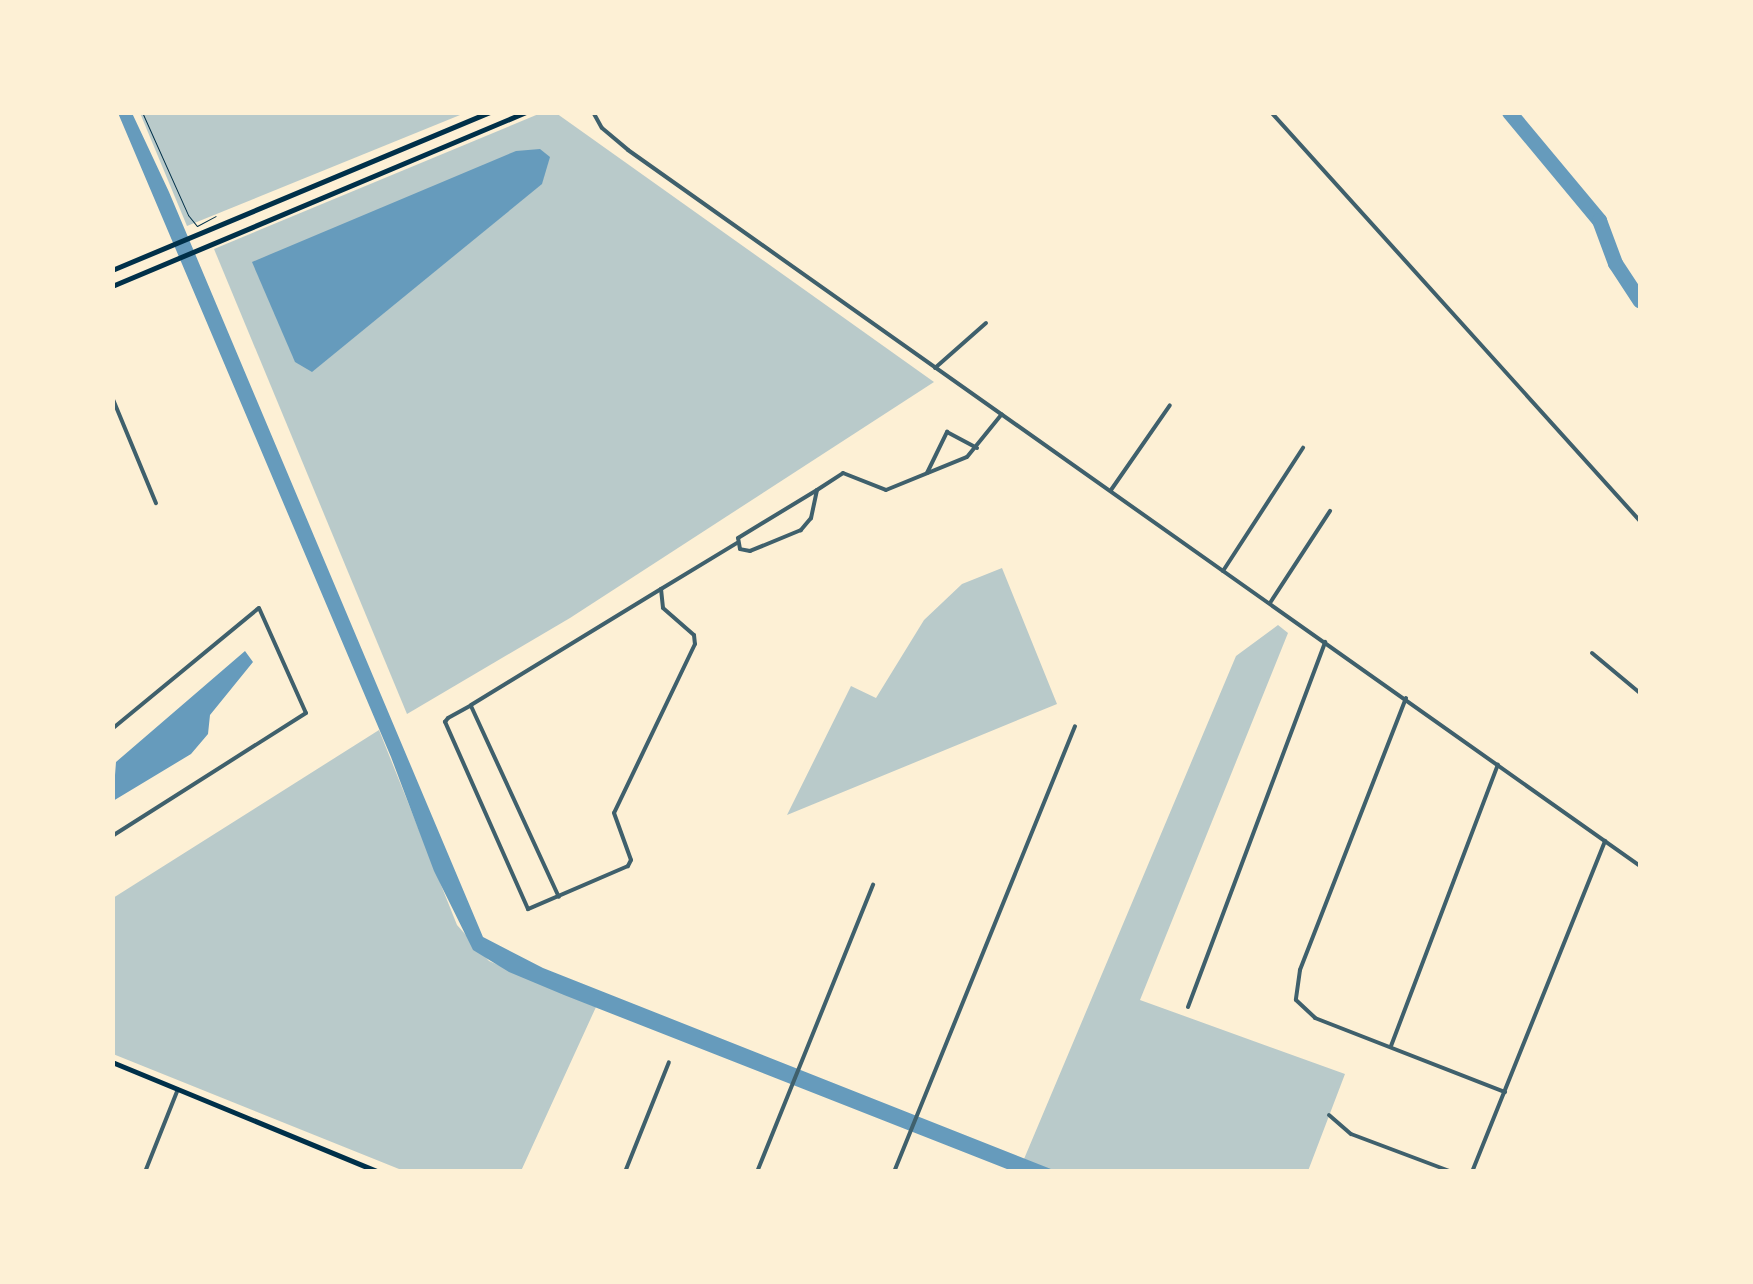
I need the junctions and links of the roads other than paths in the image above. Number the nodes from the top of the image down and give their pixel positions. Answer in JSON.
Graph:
{"nodes":[{"id":1,"x":489,"y":112,"type":"edge"},
{"id":2,"x":526,"y":112,"type":"edge"},
{"id":3,"x":592,"y":112,"type":"edge"},
{"id":4,"x":1271,"y":112,"type":"edge"},
{"id":5,"x":298,"y":193,"type":"junction"},
{"id":6,"x":304,"y":206,"type":"junction"},
{"id":7,"x":220,"y":226,"type":"junction"},
{"id":8,"x":226,"y":238,"type":"junction"},
{"id":9,"x":112,"y":270,"type":"edge"},
{"id":10,"x":112,"y":286,"type":"edge"},
{"id":11,"x":986,"y":323,"type":"dead end"},
{"id":12,"x":935,"y":368,"type":"junction"},
{"id":13,"x":112,"y":396,"type":"edge"},
{"id":14,"x":1170,"y":405,"type":"dead end"},
{"id":15,"x":1002,"y":414,"type":"junction"},
{"id":16,"x":977,"y":448,"type":"junction"},
{"id":17,"x":1303,"y":448,"type":"dead end"},
{"id":18,"x":927,"y":474,"type":"junction"},
{"id":19,"x":817,"y":490,"type":"junction"},
{"id":20,"x":1112,"y":490,"type":"junction"},
{"id":21,"x":156,"y":503,"type":"dead end"},
{"id":22,"x":1330,"y":511,"type":"dead end"},
{"id":23,"x":1640,"y":522,"type":"edge"},
{"id":24,"x":738,"y":544,"type":"junction"},
{"id":25,"x":1223,"y":571,"type":"junction"},
{"id":26,"x":661,"y":590,"type":"junction"},
{"id":27,"x":1270,"y":604,"type":"junction"},
{"id":28,"x":1325,"y":642,"type":"junction"},
{"id":29,"x":1592,"y":653,"type":"dead end"},
{"id":30,"x":1640,"y":692,"type":"edge"},
{"id":31,"x":1406,"y":698,"type":"junction"},
{"id":32,"x":470,"y":705,"type":"junction"},
{"id":33,"x":1075,"y":726,"type":"dead end"},
{"id":34,"x":112,"y":729,"type":"edge"},
{"id":35,"x":1498,"y":766,"type":"junction"},
{"id":36,"x":112,"y":836,"type":"edge"},
{"id":37,"x":1606,"y":841,"type":"junction"},
{"id":38,"x":1640,"y":866,"type":"edge"},
{"id":39,"x":873,"y":885,"type":"dead end"},
{"id":40,"x":559,"y":897,"type":"junction"},
{"id":41,"x":1188,"y":1007,"type":"dead end"},
{"id":42,"x":1390,"y":1047,"type":"junction"},
{"id":43,"x":112,"y":1062,"type":"edge"},
{"id":44,"x":669,"y":1062,"type":"dead end"},
{"id":45,"x":178,"y":1089,"type":"junction"},
{"id":46,"x":1505,"y":1092,"type":"junction"},
{"id":47,"x":1328,"y":1115,"type":"dead end"},
{"id":48,"x":145,"y":1172,"type":"edge"},
{"id":49,"x":380,"y":1172,"type":"edge"},
{"id":50,"x":625,"y":1172,"type":"edge"},
{"id":51,"x":757,"y":1172,"type":"edge"},
{"id":52,"x":894,"y":1172,"type":"edge"},
{"id":53,"x":1452,"y":1172,"type":"edge"},
{"id":54,"x":1472,"y":1172,"type":"edge"}],
"edges":[{"from":1,"to":5,"type":"main road"},
{"from":2,"to":6,"type":"main road"},
{"from":3,"to":12,"type":"street"},
{"from":4,"to":23,"type":"street"},
{"from":5,"to":6,"type":"main road"},
{"from":5,"to":7,"type":"main road"},
{"from":6,"to":8,"type":"main road"},
{"from":7,"to":8,"type":"main road"},
{"from":7,"to":9,"type":"main road"},
{"from":8,"to":10,"type":"main road"},
{"from":11,"to":12,"type":"street"},
{"from":12,"to":15,"type":"street"},
{"from":13,"to":21,"type":"street"},
{"from":14,"to":20,"type":"street"},
{"from":15,"to":16,"type":"street"},
{"from":15,"to":20,"type":"street"},
{"from":16,"to":18,"type":"street"},
{"from":16,"to":18,"type":"street"},
{"from":17,"to":25,"type":"street"},
{"from":18,"to":19,"type":"street"},
{"from":19,"to":24,"type":"street"},
{"from":19,"to":24,"type":"street"},
{"from":20,"to":25,"type":"street"},
{"from":22,"to":27,"type":"street"},
{"from":24,"to":26,"type":"street"},
{"from":25,"to":27,"type":"street"},
{"from":26,"to":32,"type":"street"},
{"from":26,"to":40,"type":"street"},
{"from":27,"to":28,"type":"street"},
{"from":28,"to":31,"type":"street"},
{"from":28,"to":41,"type":"street"},
{"from":29,"to":30,"type":"street"},
{"from":31,"to":35,"type":"street"},
{"from":31,"to":42,"type":"street"},
{"from":32,"to":40,"type":"street"},
{"from":32,"to":40,"type":"street"},
{"from":33,"to":52,"type":"street"},
{"from":34,"to":36,"type":"street"},
{"from":35,"to":37,"type":"street"},
{"from":35,"to":42,"type":"street"},
{"from":37,"to":38,"type":"street"},
{"from":37,"to":46,"type":"street"},
{"from":39,"to":51,"type":"street"},
{"from":42,"to":46,"type":"street"},
{"from":43,"to":45,"type":"main road"},
{"from":44,"to":50,"type":"street"},
{"from":45,"to":48,"type":"street"},
{"from":45,"to":49,"type":"main road"},
{"from":46,"to":54,"type":"street"},
{"from":47,"to":53,"type":"street"}]}
